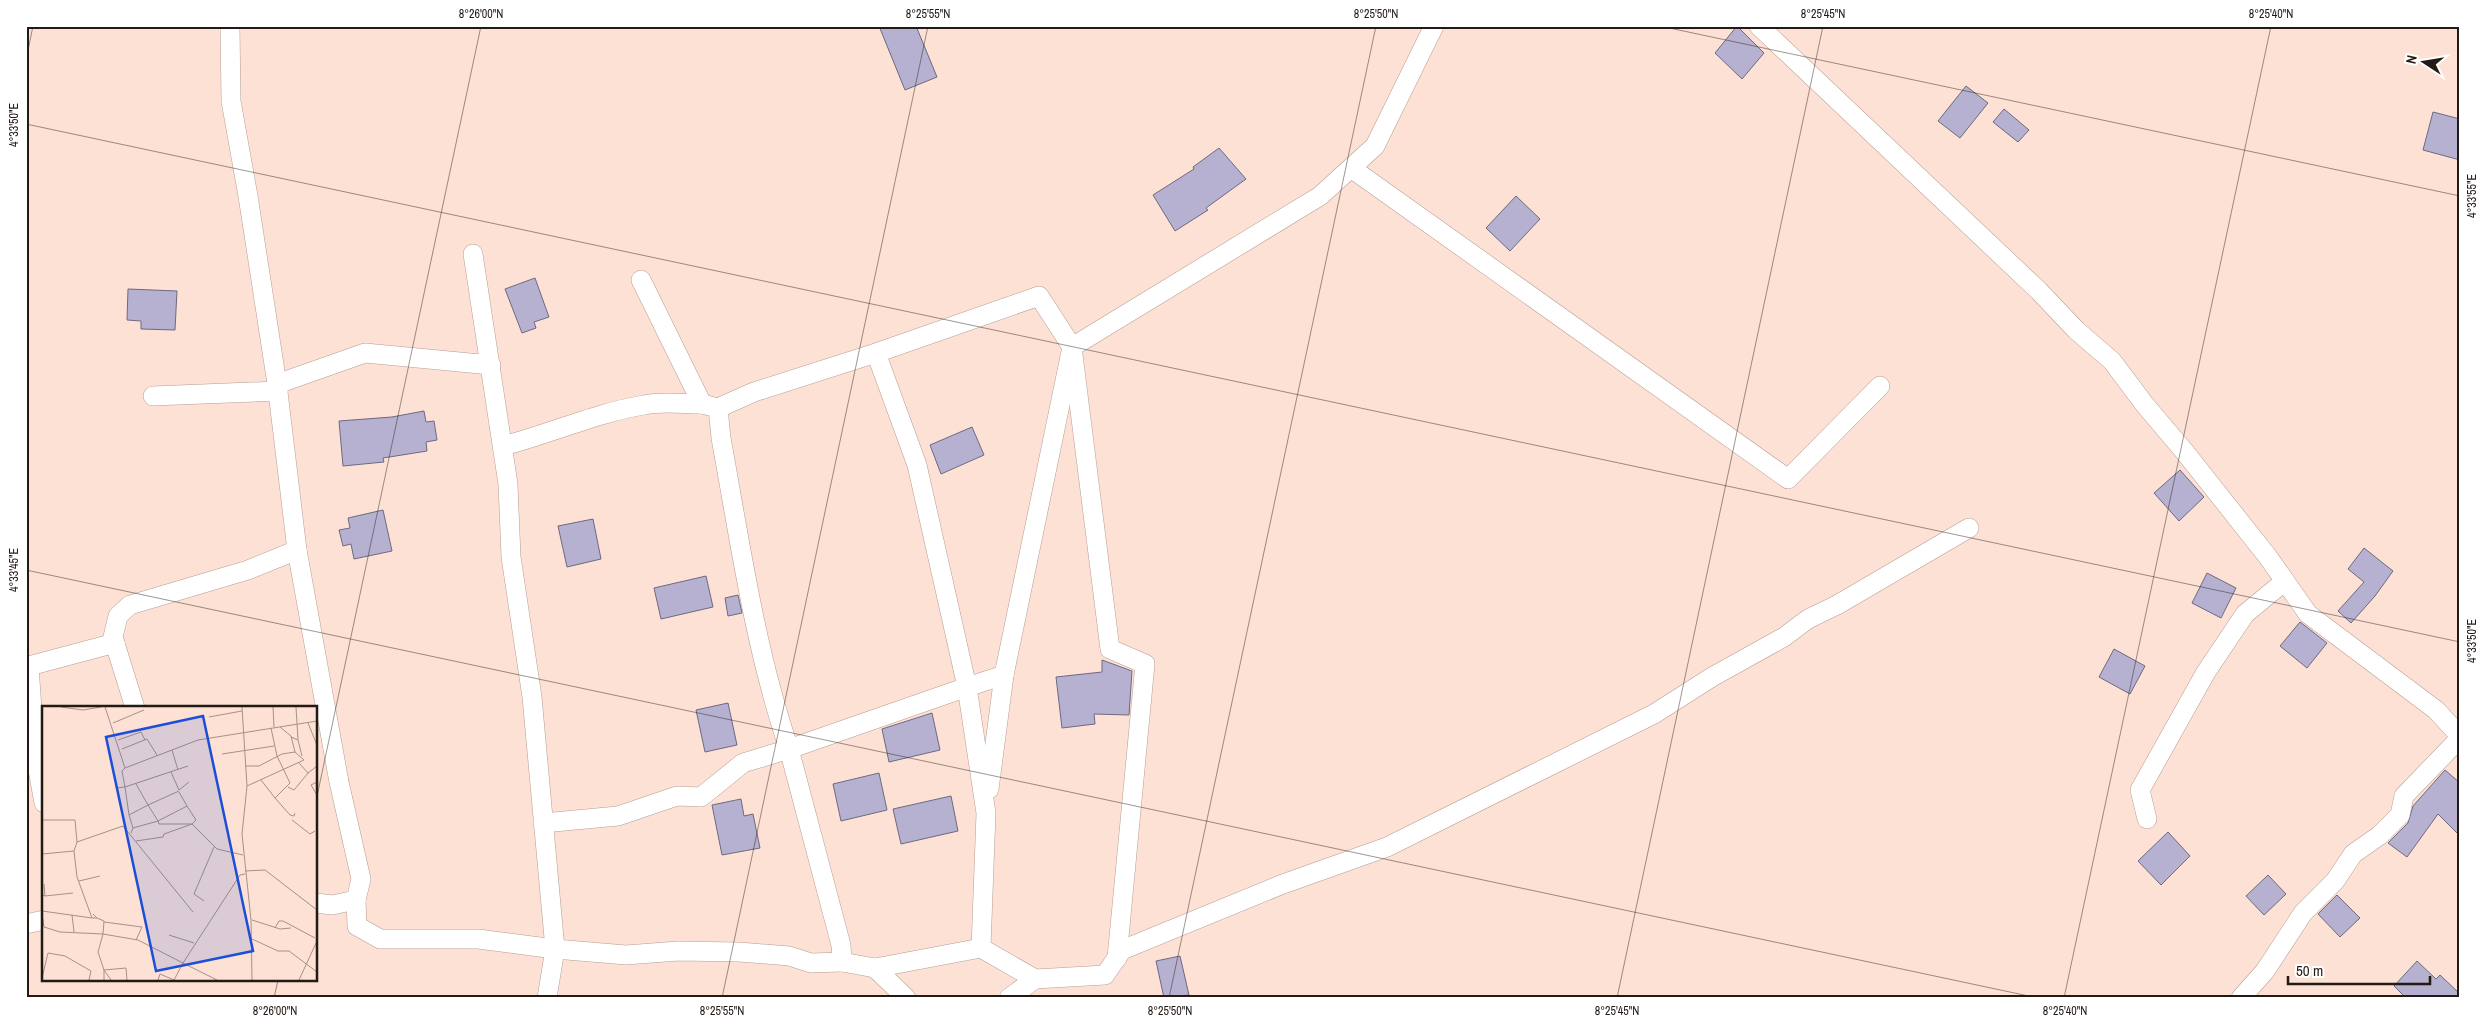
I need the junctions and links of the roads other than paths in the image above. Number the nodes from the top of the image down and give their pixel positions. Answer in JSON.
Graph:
{"nodes":[{"id":1,"x":230,"y":26,"type":"edge"},
{"id":2,"x":1434,"y":26,"type":"edge"},
{"id":3,"x":1759,"y":26,"type":"edge"},
{"id":4,"x":1351,"y":168,"type":"junction"},
{"id":5,"x":473,"y":254,"type":"dead end"},
{"id":6,"x":641,"y":280,"type":"dead end"},
{"id":7,"x":1072,"y":347,"type":"junction"},
{"id":8,"x":876,"y":353,"type":"junction"},
{"id":9,"x":490,"y":365,"type":"junction"},
{"id":10,"x":1880,"y":386,"type":"dead end"},
{"id":11,"x":277,"y":387,"type":"junction"},
{"id":12,"x":153,"y":396,"type":"dead end"},
{"id":13,"x":710,"y":406,"type":"junction"},
{"id":14,"x":503,"y":446,"type":"junction"},
{"id":15,"x":1969,"y":528,"type":"dead end"},
{"id":16,"x":298,"y":550,"type":"junction"},
{"id":17,"x":2285,"y":581,"type":"junction"},
{"id":18,"x":115,"y":643,"type":"junction"},
{"id":19,"x":1004,"y":675,"type":"junction"},
{"id":20,"x":967,"y":687,"type":"junction"},
{"id":21,"x":134,"y":706,"type":"edge"},
{"id":22,"x":2460,"y":737,"type":"edge"},
{"id":23,"x":789,"y":750,"type":"junction"},
{"id":24,"x":42,"y":792,"type":"edge"},
{"id":25,"x":986,"y":813,"type":"junction"},
{"id":26,"x":2147,"y":819,"type":"dead end"},
{"id":27,"x":543,"y":823,"type":"junction"},
{"id":28,"x":356,"y":900,"type":"junction"},
{"id":29,"x":318,"y":903,"type":"edge"},
{"id":30,"x":42,"y":920,"type":"edge"},
{"id":31,"x":26,"y":924,"type":"edge"},
{"id":32,"x":981,"y":948,"type":"junction"},
{"id":33,"x":555,"y":949,"type":"junction"},
{"id":34,"x":1117,"y":958,"type":"junction"},
{"id":35,"x":842,"y":962,"type":"junction"},
{"id":36,"x":875,"y":968,"type":"junction"},
{"id":37,"x":1035,"y":979,"type":"junction"},
{"id":38,"x":547,"y":998,"type":"edge"},
{"id":39,"x":906,"y":998,"type":"edge"},
{"id":40,"x":1009,"y":998,"type":"edge"},
{"id":41,"x":2241,"y":998,"type":"edge"}],
"edges":[{"from":1,"to":11,"type":"street"},
{"from":2,"to":4,"type":"street"},
{"from":3,"to":17,"type":"street"},
{"from":4,"to":7,"type":"street"},
{"from":4,"to":10,"type":"street"},
{"from":5,"to":9,"type":"street"},
{"from":6,"to":13,"type":"street"},
{"from":7,"to":8,"type":"street"},
{"from":7,"to":19,"type":"street"},
{"from":7,"to":34,"type":"street"},
{"from":8,"to":13,"type":"street"},
{"from":8,"to":20,"type":"street"},
{"from":9,"to":11,"type":"street"},
{"from":9,"to":14,"type":"street"},
{"from":11,"to":12,"type":"street"},
{"from":11,"to":16,"type":"street"},
{"from":13,"to":14,"type":"street"},
{"from":13,"to":23,"type":"street"},
{"from":14,"to":27,"type":"street"},
{"from":15,"to":34,"type":"street"},
{"from":16,"to":18,"type":"street"},
{"from":16,"to":28,"type":"street"},
{"from":17,"to":22,"type":"street"},
{"from":17,"to":26,"type":"street"},
{"from":18,"to":21,"type":"street"},
{"from":18,"to":24,"type":"street"},
{"from":19,"to":20,"type":"street"},
{"from":19,"to":25,"type":"street"},
{"from":20,"to":23,"type":"street"},
{"from":20,"to":25,"type":"street"},
{"from":22,"to":41,"type":"street"},
{"from":23,"to":27,"type":"street"},
{"from":23,"to":35,"type":"street"},
{"from":25,"to":32,"type":"street"},
{"from":27,"to":33,"type":"street"},
{"from":28,"to":29,"type":"street"},
{"from":28,"to":33,"type":"street"},
{"from":30,"to":31,"type":"street"},
{"from":32,"to":36,"type":"street"},
{"from":32,"to":37,"type":"street"},
{"from":33,"to":35,"type":"street"},
{"from":33,"to":38,"type":"street"},
{"from":34,"to":37,"type":"street"},
{"from":35,"to":36,"type":"street"},
{"from":36,"to":39,"type":"street"},
{"from":37,"to":40,"type":"street"}]}
